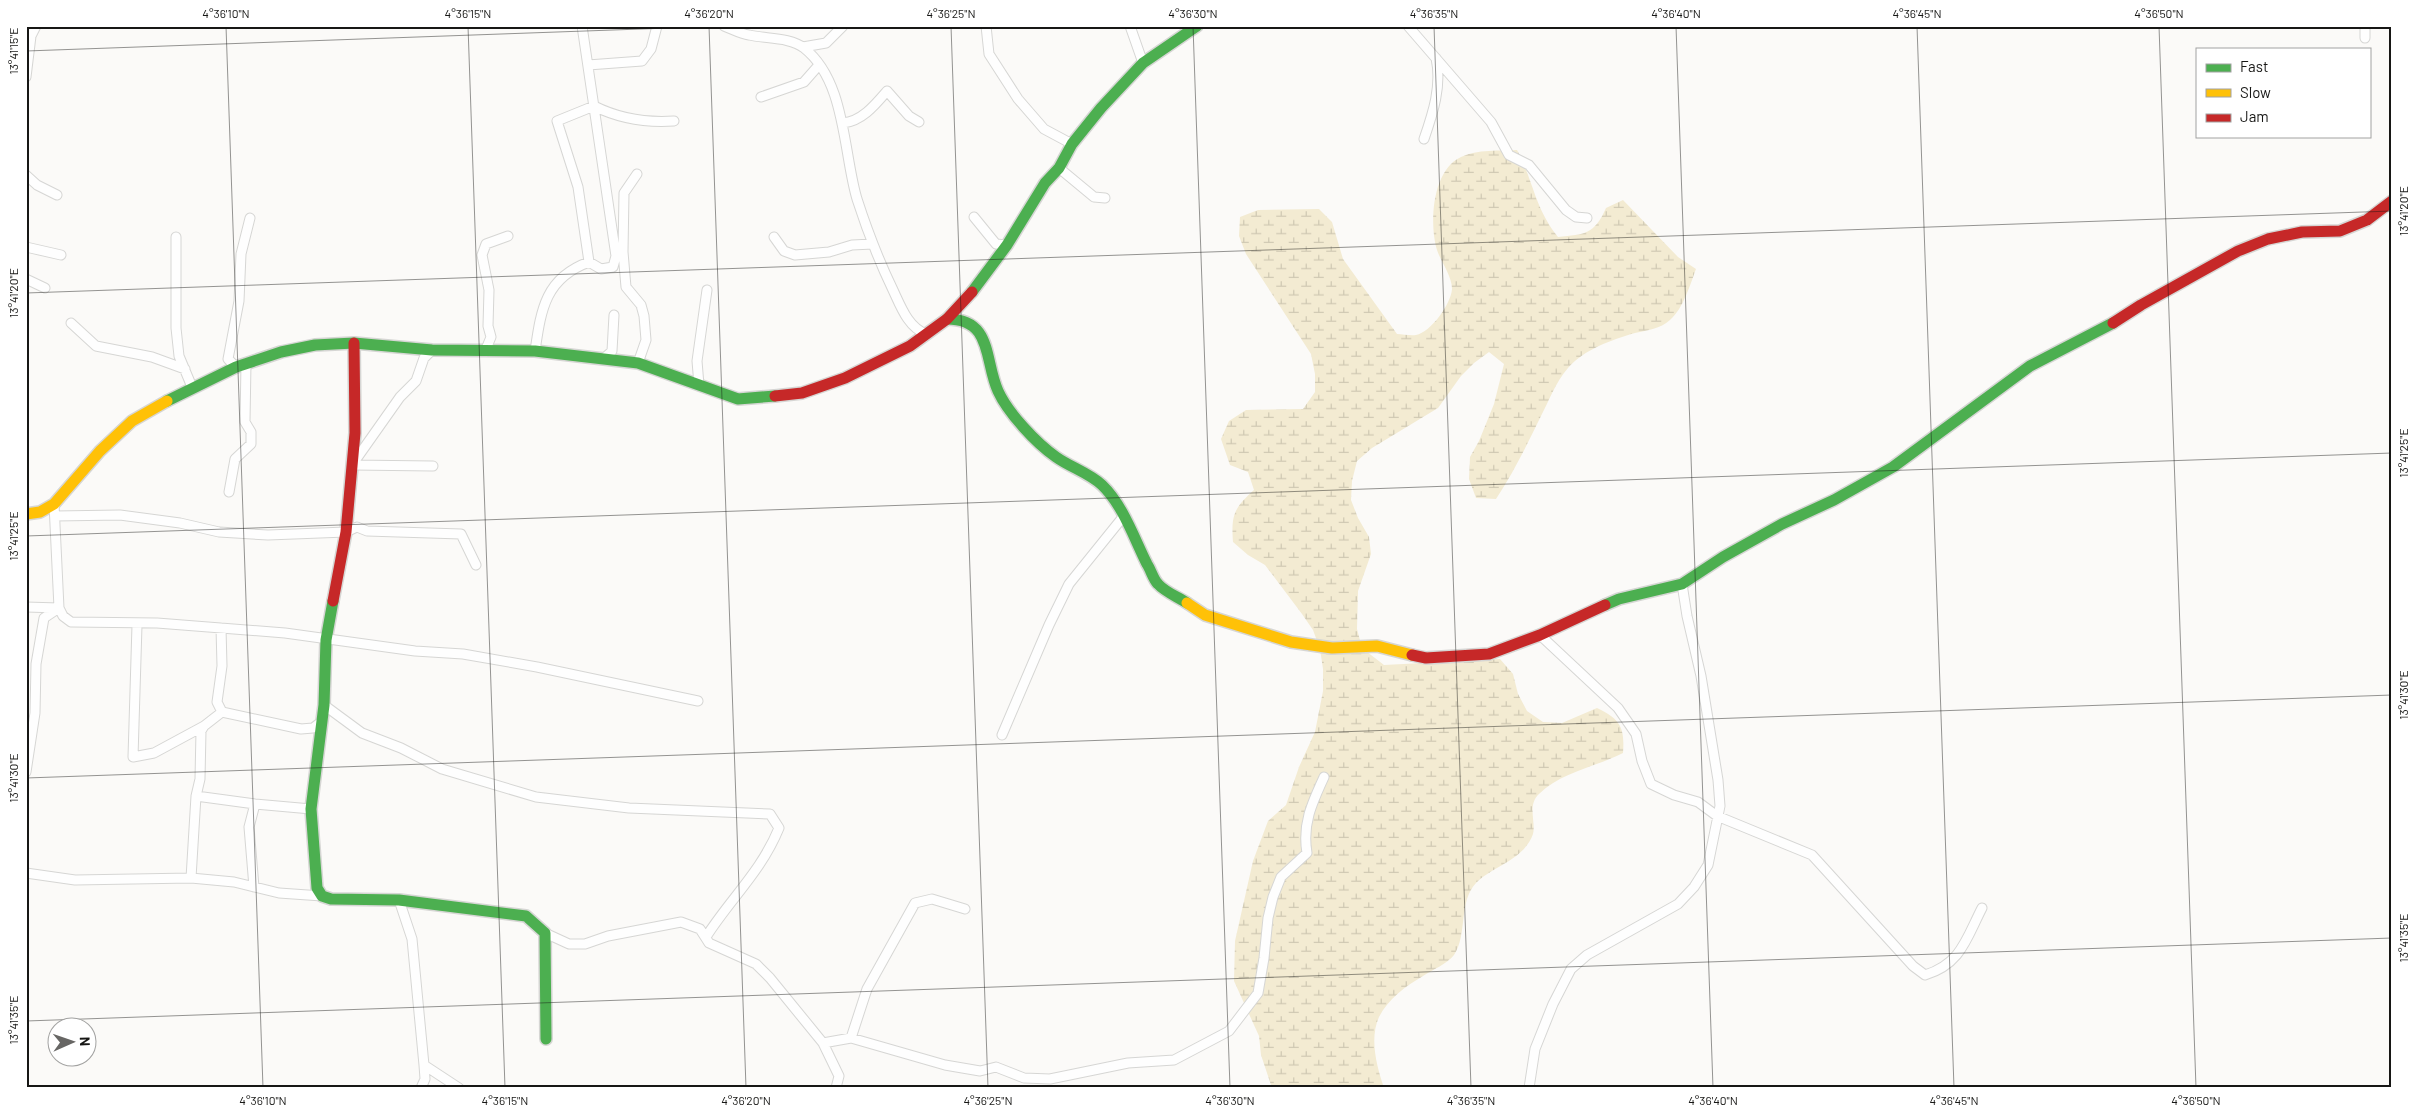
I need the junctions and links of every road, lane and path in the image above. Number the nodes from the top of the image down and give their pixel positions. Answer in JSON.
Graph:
{"nodes":[{"id":1,"x":36,"y":26,"type":"edge"},
{"id":2,"x":582,"y":26,"type":"edge"},
{"id":3,"x":657,"y":26,"type":"edge"},
{"id":4,"x":724,"y":26,"type":"edge"},
{"id":5,"x":843,"y":26,"type":"edge"},
{"id":6,"x":986,"y":26,"type":"edge"},
{"id":7,"x":1130,"y":26,"type":"edge"},
{"id":8,"x":1197,"y":26,"type":"edge"},
{"id":9,"x":1408,"y":26,"type":"edge"},
{"id":10,"x":2366,"y":26,"type":"edge"},
{"id":11,"x":2365,"y":38,"type":"dead end"},
{"id":12,"x":804,"y":47,"type":"junction"},
{"id":13,"x":1436,"y":58,"type":"junction"},
{"id":14,"x":1143,"y":63,"type":"junction"},
{"id":15,"x":588,"y":65,"type":"junction"},
{"id":16,"x":818,"y":65,"type":"junction"},
{"id":17,"x":26,"y":77,"type":"edge"},
{"id":18,"x":761,"y":97,"type":"dead end"},
{"id":19,"x":594,"y":106,"type":"junction"},
{"id":20,"x":674,"y":121,"type":"dead end"},
{"id":21,"x":919,"y":122,"type":"dead end"},
{"id":22,"x":843,"y":123,"type":"junction"},
{"id":23,"x":1424,"y":139,"type":"dead end"},
{"id":24,"x":1072,"y":144,"type":"junction"},
{"id":25,"x":1059,"y":168,"type":"junction"},
{"id":26,"x":637,"y":174,"type":"dead end"},
{"id":27,"x":26,"y":175,"type":"edge"},
{"id":28,"x":57,"y":195,"type":"dead end"},
{"id":29,"x":1105,"y":198,"type":"dead end"},
{"id":30,"x":2392,"y":201,"type":"edge"},
{"id":31,"x":974,"y":217,"type":"dead end"},
{"id":32,"x":250,"y":218,"type":"dead end"},
{"id":33,"x":1587,"y":218,"type":"dead end"},
{"id":34,"x":508,"y":236,"type":"dead end"},
{"id":35,"x":176,"y":237,"type":"dead end"},
{"id":36,"x":774,"y":237,"type":"dead end"},
{"id":37,"x":873,"y":244,"type":"junction"},
{"id":38,"x":1007,"y":245,"type":"junction"},
{"id":39,"x":26,"y":247,"type":"edge"},
{"id":40,"x":61,"y":255,"type":"dead end"},
{"id":41,"x":589,"y":262,"type":"junction"},
{"id":42,"x":26,"y":279,"type":"edge"},
{"id":43,"x":45,"y":288,"type":"dead end"},
{"id":44,"x":707,"y":290,"type":"dead end"},
{"id":45,"x":614,"y":315,"type":"dead end"},
{"id":46,"x":947,"y":319,"type":"junction"},
{"id":47,"x":71,"y":323,"type":"dead end"},
{"id":48,"x":926,"y":334,"type":"junction"},
{"id":49,"x":354,"y":343,"type":"junction"},
{"id":50,"x":486,"y":349,"type":"junction"},
{"id":51,"x":432,"y":350,"type":"junction"},
{"id":52,"x":535,"y":351,"type":"junction"},
{"id":53,"x":603,"y":359,"type":"junction"},
{"id":54,"x":638,"y":363,"type":"junction"},
{"id":55,"x":241,"y":365,"type":"junction"},
{"id":56,"x":185,"y":369,"type":"junction"},
{"id":57,"x":699,"y":384,"type":"junction"},
{"id":58,"x":192,"y":387,"type":"junction"},
{"id":59,"x":352,"y":465,"type":"junction"},
{"id":60,"x":433,"y":466,"type":"dead end"},
{"id":61,"x":229,"y":492,"type":"dead end"},
{"id":62,"x":55,"y":510,"type":"junction"},
{"id":63,"x":26,"y":514,"type":"edge"},
{"id":64,"x":1123,"y":517,"type":"junction"},
{"id":65,"x":346,"y":532,"type":"junction"},
{"id":66,"x":476,"y":565,"type":"dead end"},
{"id":67,"x":1682,"y":584,"type":"junction"},
{"id":68,"x":26,"y":607,"type":"edge"},
{"id":69,"x":60,"y":608,"type":"junction"},
{"id":70,"x":137,"y":625,"type":"junction"},
{"id":71,"x":221,"y":628,"type":"junction"},
{"id":72,"x":1540,"y":635,"type":"junction"},
{"id":73,"x":326,"y":640,"type":"junction"},
{"id":74,"x":698,"y":701,"type":"dead end"},
{"id":75,"x":324,"y":704,"type":"junction"},
{"id":76,"x":222,"y":712,"type":"junction"},
{"id":77,"x":321,"y":722,"type":"junction"},
{"id":78,"x":204,"y":726,"type":"junction"},
{"id":79,"x":1002,"y":736,"type":"dead end"},
{"id":80,"x":26,"y":772,"type":"edge"},
{"id":81,"x":1324,"y":778,"type":"dead end"},
{"id":82,"x":196,"y":796,"type":"junction"},
{"id":83,"x":255,"y":804,"type":"junction"},
{"id":84,"x":311,"y":809,"type":"junction"},
{"id":85,"x":1717,"y":816,"type":"junction"},
{"id":86,"x":26,"y":873,"type":"edge"},
{"id":87,"x":191,"y":878,"type":"junction"},
{"id":88,"x":254,"y":887,"type":"junction"},
{"id":89,"x":322,"y":896,"type":"junction"},
{"id":90,"x":400,"y":900,"type":"junction"},
{"id":91,"x":1982,"y":908,"type":"dead end"},
{"id":92,"x":965,"y":909,"type":"dead end"},
{"id":93,"x":545,"y":933,"type":"junction"},
{"id":94,"x":706,"y":937,"type":"junction"},
{"id":95,"x":851,"y":1038,"type":"junction"},
{"id":96,"x":546,"y":1039,"type":"dead end"},
{"id":97,"x":823,"y":1043,"type":"junction"},
{"id":98,"x":424,"y":1065,"type":"junction"},
{"id":99,"x":421,"y":1088,"type":"edge"},
{"id":100,"x":459,"y":1088,"type":"edge"},
{"id":101,"x":836,"y":1088,"type":"edge"},
{"id":102,"x":1529,"y":1088,"type":"edge"}],
"edges":[{"from":1,"to":17,"type":"street"},
{"from":2,"to":15,"type":"street"},
{"from":3,"to":15,"type":"street"},
{"from":4,"to":12,"type":"street"},
{"from":5,"to":12,"type":"street"},
{"from":6,"to":24,"type":"street"},
{"from":7,"to":14,"type":"street"},
{"from":8,"to":14,"type":"street"},
{"from":9,"to":13,"type":"street"},
{"from":10,"to":11,"type":"street"},
{"from":12,"to":16,"type":"street"},
{"from":13,"to":23,"type":"street"},
{"from":13,"to":33,"type":"street"},
{"from":14,"to":24,"type":"street"},
{"from":15,"to":19,"type":"street"},
{"from":16,"to":18,"type":"street"},
{"from":16,"to":22,"type":"street"},
{"from":19,"to":20,"type":"street"},
{"from":19,"to":41,"type":"street"},
{"from":19,"to":41,"type":"street"},
{"from":21,"to":22,"type":"street"},
{"from":22,"to":37,"type":"street"},
{"from":24,"to":25,"type":"street"},
{"from":25,"to":29,"type":"street"},
{"from":25,"to":38,"type":"street"},
{"from":26,"to":54,"type":"street"},
{"from":27,"to":28,"type":"street"},
{"from":30,"to":67,"type":"street"},
{"from":31,"to":38,"type":"street"},
{"from":32,"to":55,"type":"street"},
{"from":34,"to":50,"type":"street"},
{"from":35,"to":56,"type":"street"},
{"from":36,"to":37,"type":"street"},
{"from":37,"to":48,"type":"street"},
{"from":38,"to":46,"type":"street"},
{"from":39,"to":40,"type":"street"},
{"from":41,"to":52,"type":"street"},
{"from":42,"to":43,"type":"street"},
{"from":44,"to":57,"type":"street"},
{"from":45,"to":53,"type":"street"},
{"from":46,"to":48,"type":"street"},
{"from":46,"to":64,"type":"street"},
{"from":47,"to":56,"type":"street"},
{"from":48,"to":57,"type":"street"},
{"from":49,"to":51,"type":"street"},
{"from":49,"to":55,"type":"street"},
{"from":49,"to":59,"type":"street"},
{"from":50,"to":51,"type":"street"},
{"from":50,"to":52,"type":"street"},
{"from":51,"to":59,"type":"street"},
{"from":52,"to":53,"type":"street"},
{"from":53,"to":54,"type":"street"},
{"from":54,"to":57,"type":"street"},
{"from":55,"to":58,"type":"street"},
{"from":55,"to":61,"type":"street"},
{"from":56,"to":58,"type":"street"},
{"from":58,"to":62,"type":"street"},
{"from":59,"to":60,"type":"street"},
{"from":59,"to":65,"type":"street"},
{"from":62,"to":63,"type":"street"},
{"from":62,"to":65,"type":"street"},
{"from":62,"to":69,"type":"street"},
{"from":64,"to":72,"type":"street"},
{"from":64,"to":79,"type":"street"},
{"from":65,"to":66,"type":"street"},
{"from":65,"to":73,"type":"street"},
{"from":67,"to":72,"type":"street"},
{"from":67,"to":85,"type":"street"},
{"from":68,"to":69,"type":"street"},
{"from":69,"to":70,"type":"street"},
{"from":69,"to":80,"type":"street"},
{"from":70,"to":71,"type":"street"},
{"from":70,"to":78,"type":"street"},
{"from":71,"to":73,"type":"street"},
{"from":71,"to":76,"type":"street"},
{"from":72,"to":85,"type":"street"},
{"from":73,"to":74,"type":"street"},
{"from":73,"to":75,"type":"street"},
{"from":75,"to":77,"type":"street"},
{"from":75,"to":94,"type":"street"},
{"from":76,"to":77,"type":"street"},
{"from":76,"to":78,"type":"street"},
{"from":77,"to":84,"type":"street"},
{"from":78,"to":82,"type":"street"},
{"from":81,"to":95,"type":"street"},
{"from":82,"to":83,"type":"street"},
{"from":82,"to":87,"type":"street"},
{"from":83,"to":84,"type":"street"},
{"from":83,"to":88,"type":"street"},
{"from":84,"to":89,"type":"street"},
{"from":85,"to":91,"type":"street"},
{"from":85,"to":102,"type":"street"},
{"from":86,"to":87,"type":"street"},
{"from":87,"to":88,"type":"street"},
{"from":88,"to":89,"type":"street"},
{"from":89,"to":90,"type":"street"},
{"from":90,"to":93,"type":"street"},
{"from":90,"to":98,"type":"street"},
{"from":92,"to":95,"type":"street"},
{"from":93,"to":94,"type":"street"},
{"from":93,"to":96,"type":"street"},
{"from":94,"to":97,"type":"street"},
{"from":95,"to":97,"type":"street"},
{"from":97,"to":101,"type":"street"},
{"from":98,"to":99,"type":"street"},
{"from":98,"to":100,"type":"street"}]}
